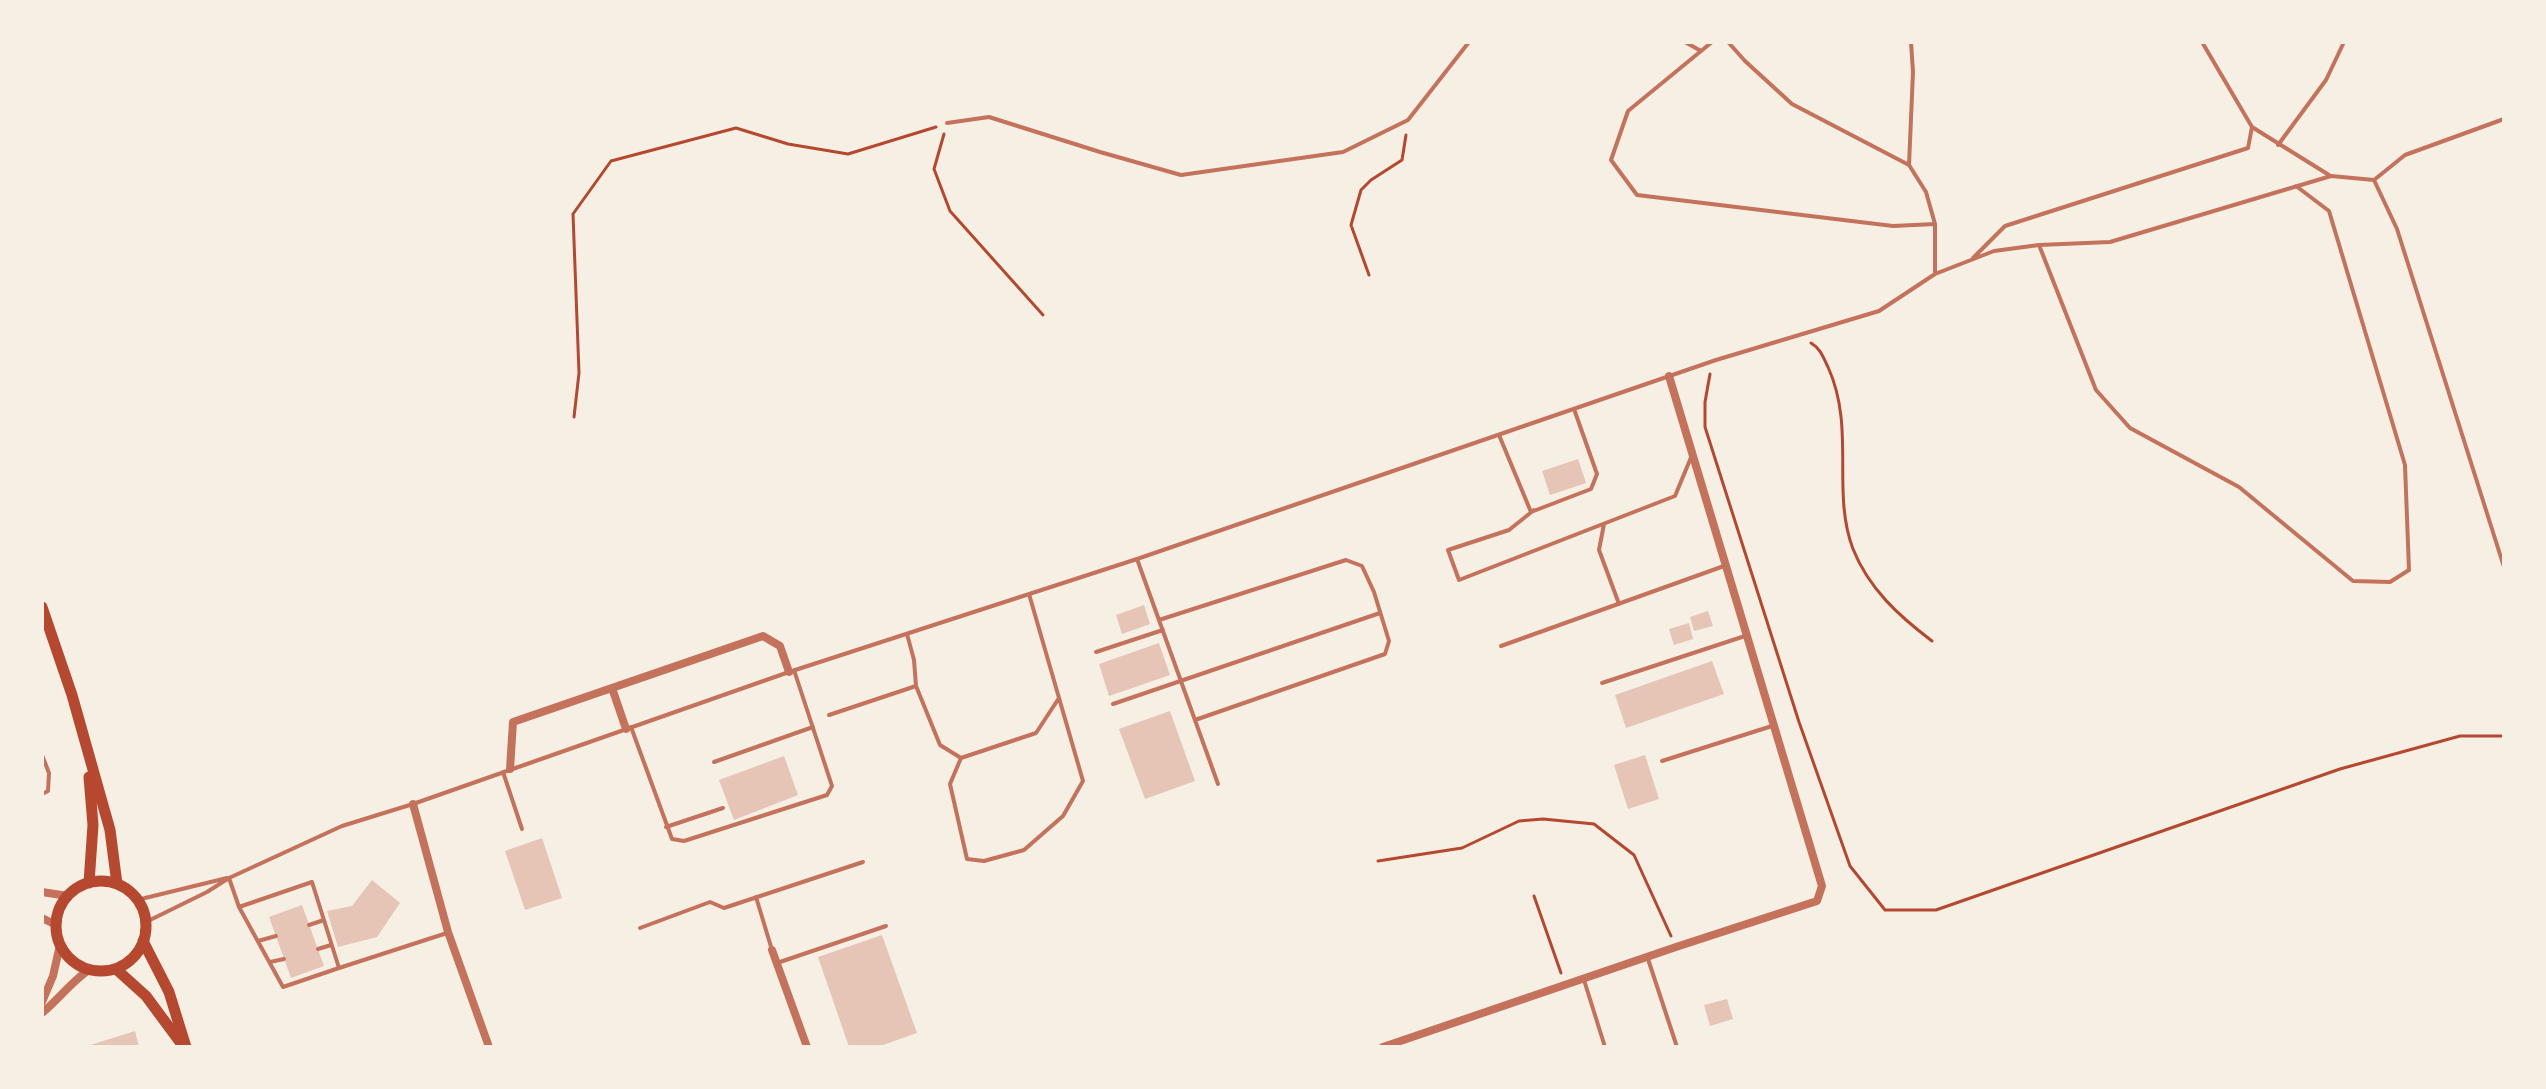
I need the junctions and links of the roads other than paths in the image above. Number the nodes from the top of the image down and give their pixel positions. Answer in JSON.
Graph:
{"nodes":[{"id":1,"x":1469,"y":42,"type":"edge"},
{"id":2,"x":1685,"y":42,"type":"edge"},
{"id":3,"x":1712,"y":42,"type":"edge"},
{"id":4,"x":1728,"y":42,"type":"edge"},
{"id":5,"x":1911,"y":42,"type":"edge"},
{"id":6,"x":2202,"y":42,"type":"edge"},
{"id":7,"x":2344,"y":42,"type":"edge"},
{"id":8,"x":1701,"y":51,"type":"junction"},
{"id":9,"x":2504,"y":119,"type":"edge"},
{"id":10,"x":947,"y":123,"type":"road end"},
{"id":11,"x":2252,"y":127,"type":"junction"},
{"id":12,"x":2278,"y":145,"type":"junction"},
{"id":13,"x":1909,"y":165,"type":"junction"},
{"id":14,"x":2331,"y":176,"type":"junction"},
{"id":15,"x":2374,"y":180,"type":"junction"},
{"id":16,"x":2296,"y":186,"type":"junction"},
{"id":17,"x":1935,"y":224,"type":"junction"},
{"id":18,"x":2039,"y":245,"type":"junction"},
{"id":19,"x":1971,"y":260,"type":"junction"},
{"id":20,"x":1935,"y":274,"type":"junction"},
{"id":21,"x":1669,"y":376,"type":"junction"},
{"id":22,"x":1574,"y":409,"type":"junction"},
{"id":23,"x":1499,"y":435,"type":"junction"},
{"id":24,"x":1693,"y":453,"type":"junction"},
{"id":25,"x":1534,"y":510,"type":"junction"},
{"id":26,"x":1604,"y":524,"type":"junction"},
{"id":27,"x":1137,"y":559,"type":"junction"},
{"id":28,"x":1726,"y":565,"type":"junction"},
{"id":29,"x":2504,"y":567,"type":"edge"},
{"id":30,"x":1029,"y":594,"type":"junction"},
{"id":31,"x":1619,"y":604,"type":"junction"},
{"id":32,"x":42,"y":607,"type":"edge"},
{"id":33,"x":1380,"y":613,"type":"junction"},
{"id":34,"x":1159,"y":620,"type":"junction"},
{"id":35,"x":1163,"y":630,"type":"junction"},
{"id":36,"x":907,"y":634,"type":"junction"},
{"id":37,"x":1747,"y":635,"type":"junction"},
{"id":38,"x":1501,"y":646,"type":"dead end"},
{"id":39,"x":1096,"y":652,"type":"dead end"},
{"id":40,"x":792,"y":671,"type":"junction"},
{"id":41,"x":1181,"y":680,"type":"junction"},
{"id":42,"x":1602,"y":683,"type":"dead end"},
{"id":43,"x":916,"y":686,"type":"junction"},
{"id":44,"x":612,"y":688,"type":"junction"},
{"id":45,"x":1060,"y":697,"type":"junction"},
{"id":46,"x":1113,"y":704,"type":"dead end"},
{"id":47,"x":829,"y":715,"type":"dead end"},
{"id":48,"x":1195,"y":720,"type":"junction"},
{"id":49,"x":1775,"y":725,"type":"junction"},
{"id":50,"x":813,"y":727,"type":"junction"},
{"id":51,"x":629,"y":728,"type":"junction"},
{"id":52,"x":88,"y":753,"type":"junction"},
{"id":53,"x":42,"y":755,"type":"edge"},
{"id":54,"x":961,"y":758,"type":"junction"},
{"id":55,"x":1662,"y":761,"type":"dead end"},
{"id":56,"x":714,"y":762,"type":"dead end"},
{"id":57,"x":507,"y":771,"type":"junction"},
{"id":58,"x":1218,"y":784,"type":"dead end"},
{"id":59,"x":42,"y":794,"type":"edge"},
{"id":60,"x":413,"y":804,"type":"junction"},
{"id":61,"x":723,"y":808,"type":"dead end"},
{"id":62,"x":666,"y":827,"type":"junction"},
{"id":63,"x":522,"y":829,"type":"dead end"},
{"id":64,"x":863,"y":862,"type":"dead end"},
{"id":65,"x":229,"y":878,"type":"junction"},
{"id":66,"x":89,"y":883,"type":"junction"},
{"id":67,"x":117,"y":884,"type":"junction"},
{"id":68,"x":42,"y":892,"type":"edge"},
{"id":69,"x":68,"y":896,"type":"junction"},
{"id":70,"x":756,"y":897,"type":"junction"},
{"id":71,"x":137,"y":900,"type":"junction"},
{"id":72,"x":239,"y":907,"type":"junction"},
{"id":73,"x":42,"y":918,"type":"edge"},
{"id":74,"x":324,"y":920,"type":"junction"},
{"id":75,"x":146,"y":922,"type":"junction"},
{"id":76,"x":56,"y":925,"type":"junction"},
{"id":77,"x":309,"y":925,"type":"dead end"},
{"id":78,"x":886,"y":926,"type":"dead end"},
{"id":79,"x":640,"y":928,"type":"dead end"},
{"id":80,"x":448,"y":932,"type":"junction"},
{"id":81,"x":276,"y":936,"type":"dead end"},
{"id":82,"x":143,"y":941,"type":"junction"},
{"id":83,"x":258,"y":941,"type":"junction"},
{"id":84,"x":60,"y":945,"type":"junction"},
{"id":85,"x":332,"y":945,"type":"junction"},
{"id":86,"x":318,"y":949,"type":"dead end"},
{"id":87,"x":772,"y":950,"type":"joint"},
{"id":88,"x":1647,"y":957,"type":"junction"},
{"id":89,"x":284,"y":959,"type":"dead end"},
{"id":90,"x":270,"y":962,"type":"junction"},
{"id":91,"x":777,"y":963,"type":"junction"},
{"id":92,"x":339,"y":968,"type":"junction"},
{"id":93,"x":116,"y":969,"type":"junction"},
{"id":94,"x":89,"y":970,"type":"junction"},
{"id":95,"x":1584,"y":978,"type":"junction"},
{"id":96,"x":42,"y":1002,"type":"edge"},
{"id":97,"x":42,"y":1013,"type":"edge"},
{"id":98,"x":185,"y":1047,"type":"edge"},
{"id":99,"x":489,"y":1047,"type":"edge"},
{"id":100,"x":807,"y":1047,"type":"edge"},
{"id":101,"x":1383,"y":1047,"type":"edge"},
{"id":102,"x":1605,"y":1047,"type":"edge"},
{"id":103,"x":1677,"y":1047,"type":"edge"}],
"edges":[{"from":1,"to":10,"type":"lane"},
{"from":2,"to":8,"type":"lane"},
{"from":3,"to":8,"type":"lane"},
{"from":4,"to":13,"type":"lane"},
{"from":5,"to":13,"type":"lane"},
{"from":6,"to":11,"type":"lane"},
{"from":7,"to":12,"type":"lane"},
{"from":8,"to":17,"type":"lane"},
{"from":9,"to":15,"type":"lane"},
{"from":11,"to":12,"type":"lane"},
{"from":11,"to":19,"type":"lane"},
{"from":12,"to":14,"type":"lane"},
{"from":13,"to":17,"type":"lane"},
{"from":14,"to":15,"type":"lane"},
{"from":14,"to":16,"type":"lane"},
{"from":15,"to":29,"type":"lane"},
{"from":16,"to":18,"type":"lane"},
{"from":16,"to":18,"type":"lane"},
{"from":17,"to":20,"type":"lane"},
{"from":18,"to":19,"type":"lane"},
{"from":19,"to":20,"type":"lane"},
{"from":20,"to":21,"type":"lane"},
{"from":21,"to":22,"type":"lane"},
{"from":21,"to":24,"type":"street"},
{"from":22,"to":23,"type":"lane"},
{"from":22,"to":25,"type":"lane"},
{"from":23,"to":25,"type":"lane"},
{"from":23,"to":27,"type":"lane"},
{"from":24,"to":26,"type":"lane"},
{"from":24,"to":28,"type":"street"},
{"from":25,"to":26,"type":"lane"},
{"from":26,"to":31,"type":"lane"},
{"from":27,"to":30,"type":"lane"},
{"from":27,"to":34,"type":"lane"},
{"from":28,"to":31,"type":"lane"},
{"from":28,"to":37,"type":"street"},
{"from":30,"to":36,"type":"lane"},
{"from":30,"to":45,"type":"lane"},
{"from":31,"to":38,"type":"lane"},
{"from":32,"to":52,"type":"main road"},
{"from":33,"to":34,"type":"lane"},
{"from":33,"to":41,"type":"lane"},
{"from":33,"to":48,"type":"lane"},
{"from":34,"to":35,"type":"lane"},
{"from":35,"to":39,"type":"lane"},
{"from":35,"to":41,"type":"lane"},
{"from":36,"to":40,"type":"lane"},
{"from":36,"to":43,"type":"lane"},
{"from":37,"to":42,"type":"lane"},
{"from":37,"to":49,"type":"street"},
{"from":40,"to":44,"type":"street"},
{"from":40,"to":50,"type":"lane"},
{"from":40,"to":51,"type":"lane"},
{"from":41,"to":46,"type":"lane"},
{"from":41,"to":48,"type":"lane"},
{"from":43,"to":47,"type":"lane"},
{"from":43,"to":54,"type":"lane"},
{"from":44,"to":51,"type":"street"},
{"from":44,"to":57,"type":"street"},
{"from":45,"to":54,"type":"lane"},
{"from":45,"to":54,"type":"lane"},
{"from":48,"to":58,"type":"lane"},
{"from":49,"to":55,"type":"lane"},
{"from":49,"to":88,"type":"street"},
{"from":50,"to":56,"type":"lane"},
{"from":50,"to":62,"type":"lane"},
{"from":51,"to":57,"type":"lane"},
{"from":51,"to":62,"type":"lane"},
{"from":52,"to":66,"type":"main road"},
{"from":52,"to":67,"type":"main road"},
{"from":53,"to":59,"type":"lane"},
{"from":57,"to":60,"type":"lane"},
{"from":57,"to":63,"type":"lane"},
{"from":60,"to":65,"type":"lane"},
{"from":60,"to":80,"type":"street"},
{"from":61,"to":62,"type":"lane"},
{"from":64,"to":70,"type":"lane"},
{"from":65,"to":71,"type":"lane"},
{"from":65,"to":72,"type":"lane"},
{"from":65,"to":75,"type":"lane"},
{"from":66,"to":67,"type":"main road"},
{"from":66,"to":69,"type":"main road"},
{"from":67,"to":71,"type":"main road"},
{"from":68,"to":69,"type":"street"},
{"from":69,"to":76,"type":"main road"},
{"from":70,"to":79,"type":"lane"},
{"from":70,"to":87,"type":"lane"},
{"from":71,"to":75,"type":"main road"},
{"from":72,"to":74,"type":"lane"},
{"from":72,"to":83,"type":"lane"},
{"from":73,"to":76,"type":"street"},
{"from":74,"to":77,"type":"lane"},
{"from":74,"to":85,"type":"lane"},
{"from":75,"to":82,"type":"main road"},
{"from":76,"to":84,"type":"main road"},
{"from":78,"to":91,"type":"lane"},
{"from":80,"to":92,"type":"lane"},
{"from":80,"to":99,"type":"street"},
{"from":81,"to":83,"type":"lane"},
{"from":82,"to":93,"type":"main road"},
{"from":82,"to":98,"type":"main road"},
{"from":83,"to":90,"type":"lane"},
{"from":84,"to":94,"type":"main road"},
{"from":84,"to":96,"type":"street"},
{"from":85,"to":86,"type":"lane"},
{"from":85,"to":92,"type":"lane"},
{"from":87,"to":91,"type":"street"},
{"from":88,"to":95,"type":"street"},
{"from":88,"to":103,"type":"lane"},
{"from":89,"to":90,"type":"lane"},
{"from":90,"to":92,"type":"lane"},
{"from":91,"to":100,"type":"street"},
{"from":93,"to":94,"type":"main road"},
{"from":93,"to":98,"type":"main road"},
{"from":94,"to":97,"type":"street"},
{"from":95,"to":101,"type":"street"},
{"from":95,"to":102,"type":"lane"}]}
